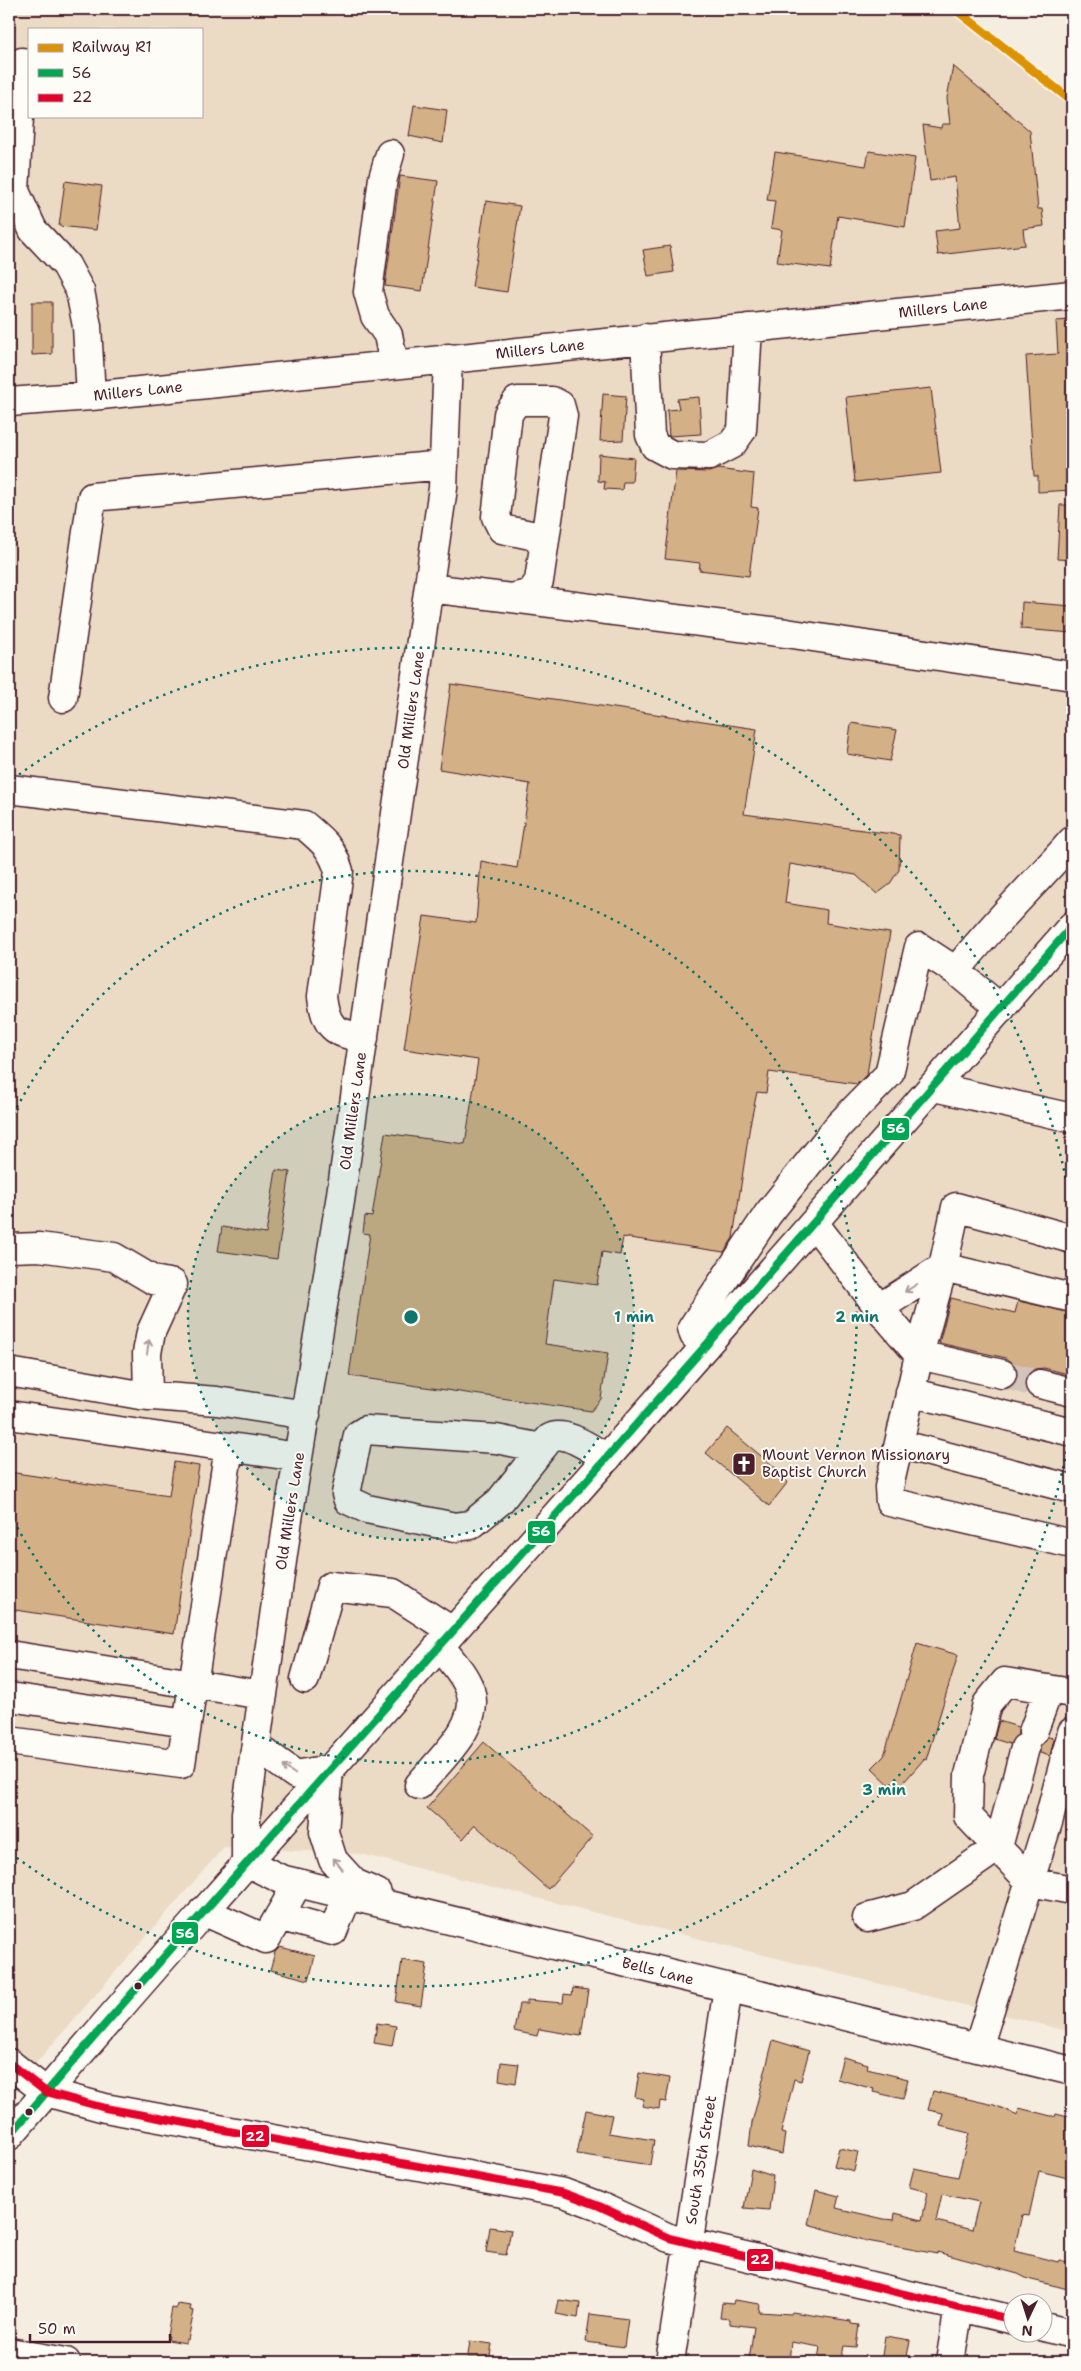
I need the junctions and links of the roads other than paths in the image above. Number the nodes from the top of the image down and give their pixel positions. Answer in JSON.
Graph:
{"nodes":[{"id":1,"x":22,"y":62,"type":"dead end"},
{"id":2,"x":390,"y":154,"type":"dead end"},
{"id":3,"x":1072,"y":295,"type":"edge"},
{"id":4,"x":748,"y":328,"type":"junction"},
{"id":5,"x":645,"y":338,"type":"junction"},
{"id":6,"x":448,"y":358,"type":"junction"},
{"id":7,"x":394,"y":364,"type":"junction"},
{"id":8,"x":91,"y":396,"type":"junction"},
{"id":9,"x":9,"y":402,"type":"edge"},
{"id":10,"x":444,"y":465,"type":"junction"},
{"id":11,"x":546,"y":538,"type":"junction"},
{"id":12,"x":429,"y":588,"type":"junction"},
{"id":13,"x":512,"y":598,"type":"junction"},
{"id":14,"x":1072,"y":676,"type":"edge"},
{"id":15,"x":63,"y":698,"type":"dead end"},
{"id":16,"x":9,"y":789,"type":"edge"},
{"id":17,"x":1072,"y":841,"type":"edge"},
{"id":18,"x":1072,"y":926,"type":"edge"},
{"id":19,"x":956,"y":971,"type":"junction"},
{"id":20,"x":1001,"y":1009,"type":"junction"},
{"id":21,"x":364,"y":1038,"type":"junction"},
{"id":22,"x":934,"y":1087,"type":"junction"},
{"id":23,"x":1072,"y":1118,"type":"edge"},
{"id":24,"x":814,"y":1223,"type":"junction"},
{"id":25,"x":1072,"y":1239,"type":"edge"},
{"id":26,"x":9,"y":1248,"type":"edge"},
{"id":27,"x":943,"y":1268,"type":"junction"},
{"id":28,"x":1072,"y":1298,"type":"edge"},
{"id":29,"x":878,"y":1308,"type":"junction"},
{"id":30,"x":705,"y":1346,"type":"junction"},
{"id":31,"x":919,"y":1355,"type":"junction"},
{"id":32,"x":9,"y":1372,"type":"edge"},
{"id":33,"x":1002,"y":1374,"type":"tunnel mouth"},
{"id":34,"x":1040,"y":1384,"type":"tunnel mouth"},
{"id":35,"x":910,"y":1392,"type":"junction"},
{"id":36,"x":1072,"y":1392,"type":"edge"},
{"id":37,"x":148,"y":1396,"type":"junction"},
{"id":38,"x":9,"y":1415,"type":"edge"},
{"id":39,"x":306,"y":1415,"type":"junction"},
{"id":40,"x":1072,"y":1432,"type":"edge"},
{"id":41,"x":899,"y":1444,"type":"junction"},
{"id":42,"x":229,"y":1447,"type":"junction"},
{"id":43,"x":542,"y":1448,"type":"junction"},
{"id":44,"x":298,"y":1457,"type":"junction"},
{"id":45,"x":607,"y":1458,"type":"junction"},
{"id":46,"x":1072,"y":1489,"type":"edge"},
{"id":47,"x":1072,"y":1544,"type":"edge"},
{"id":48,"x":446,"y":1638,"type":"junction"},
{"id":49,"x":9,"y":1655,"type":"edge"},
{"id":50,"x":305,"y":1679,"type":"dead end"},
{"id":51,"x":193,"y":1684,"type":"junction"},
{"id":52,"x":1061,"y":1691,"type":"edge"},
{"id":53,"x":263,"y":1695,"type":"junction"},
{"id":54,"x":9,"y":1697,"type":"edge"},
{"id":55,"x":187,"y":1723,"type":"junction"},
{"id":56,"x":1072,"y":1732,"type":"edge"},
{"id":57,"x":9,"y":1741,"type":"edge"},
{"id":58,"x":256,"y":1746,"type":"junction"},
{"id":59,"x":329,"y":1769,"type":"junction"},
{"id":60,"x":419,"y":1785,"type":"dead end"},
{"id":61,"x":998,"y":1847,"type":"junction"},
{"id":62,"x":246,"y":1862,"type":"junction"},
{"id":63,"x":1030,"y":1882,"type":"junction"},
{"id":64,"x":298,"y":1883,"type":"junction"},
{"id":65,"x":1072,"y":1890,"type":"edge"},
{"id":66,"x":348,"y":1895,"type":"junction"},
{"id":67,"x":203,"y":1911,"type":"junction"},
{"id":68,"x":424,"y":1914,"type":"junction"},
{"id":69,"x":279,"y":1916,"type":"junction"},
{"id":70,"x":867,"y":1918,"type":"dead end"},
{"id":71,"x":728,"y":1988,"type":"junction"},
{"id":72,"x":978,"y":2048,"type":"junction"},
{"id":73,"x":9,"y":2063,"type":"edge"},
{"id":74,"x":1072,"y":2071,"type":"edge"},
{"id":75,"x":46,"y":2092,"type":"junction"},
{"id":76,"x":9,"y":2136,"type":"edge"},
{"id":77,"x":688,"y":2242,"type":"junction"},
{"id":78,"x":958,"y":2306,"type":"junction"},
{"id":79,"x":1004,"y":2318,"type":"edge"},
{"id":80,"x":1054,"y":2330,"type":"edge"},
{"id":81,"x":1072,"y":2334,"type":"edge"},
{"id":82,"x":9,"y":2352,"type":"edge"},
{"id":83,"x":66,"y":2362,"type":"edge"},
{"id":84,"x":670,"y":2362,"type":"edge"},
{"id":85,"x":950,"y":2362,"type":"edge"}],
"edges":[{"from":1,"to":8,"type":"street"},
{"from":2,"to":7,"type":"street"},
{"from":3,"to":4,"type":"street","name":"Millers Lane"},
{"from":4,"to":5,"type":"street","name":"Millers Lane"},
{"from":4,"to":5,"type":"street"},
{"from":5,"to":6,"type":"street","name":"Millers Lane"},
{"from":6,"to":7,"type":"street","name":"Millers Lane"},
{"from":6,"to":10,"type":"street","name":"Old Millers Lane"},
{"from":7,"to":8,"type":"street","name":"Millers Lane"},
{"from":8,"to":9,"type":"street","name":"Millers Lane"},
{"from":10,"to":12,"type":"street","name":"Old Millers Lane"},
{"from":10,"to":15,"type":"street"},
{"from":11,"to":11,"type":"street"},
{"from":11,"to":13,"type":"street"},
{"from":12,"to":13,"type":"street"},
{"from":12,"to":21,"type":"street","name":"Old Millers Lane"},
{"from":13,"to":14,"type":"street"},
{"from":16,"to":21,"type":"street"},
{"from":17,"to":19,"type":"street"},
{"from":18,"to":20,"type":"street"},
{"from":19,"to":20,"type":"street"},
{"from":19,"to":30,"type":"street"},
{"from":20,"to":22,"type":"street"},
{"from":21,"to":39,"type":"street","name":"Old Millers Lane"},
{"from":22,"to":23,"type":"street"},
{"from":22,"to":24,"type":"street"},
{"from":24,"to":29,"type":"street"},
{"from":24,"to":30,"type":"street"},
{"from":25,"to":27,"type":"street"},
{"from":37,"to":26,"type":"street","one_way":true},
{"from":27,"to":28,"type":"street"},
{"from":27,"to":29,"type":"street","one_way":true},
{"from":27,"to":31,"type":"street"},
{"from":29,"to":31,"type":"street"},
{"from":30,"to":45,"type":"street"},
{"from":31,"to":33,"type":"street"},
{"from":31,"to":35,"type":"street"},
{"from":32,"to":37,"type":"street"},
{"from":34,"to":36,"type":"street"},
{"from":35,"to":40,"type":"street"},
{"from":35,"to":41,"type":"street"},
{"from":37,"to":39,"type":"street"},
{"from":38,"to":42,"type":"street"},
{"from":39,"to":44,"type":"street","name":"Old Millers Lane"},
{"from":41,"to":46,"type":"street"},
{"from":41,"to":47,"type":"street"},
{"from":42,"to":44,"type":"street"},
{"from":42,"to":51,"type":"street"},
{"from":43,"to":43,"type":"street"},
{"from":43,"to":45,"type":"street"},
{"from":44,"to":53,"type":"street","name":"Old Millers Lane"},
{"from":45,"to":48,"type":"street"},
{"from":48,"to":50,"type":"street"},
{"from":48,"to":59,"type":"street"},
{"from":48,"to":60,"type":"street"},
{"from":49,"to":51,"type":"street"},
{"from":51,"to":53,"type":"street"},
{"from":51,"to":55,"type":"street"},
{"from":52,"to":61,"type":"street"},
{"from":52,"to":61,"type":"street"},
{"from":53,"to":58,"type":"street","name":"Old Millers Lane"},
{"from":54,"to":55,"type":"street"},
{"from":55,"to":57,"type":"street"},
{"from":56,"to":63,"type":"street"},
{"from":59,"to":58,"type":"street","one_way":true},
{"from":58,"to":62,"type":"street","name":"Old Millers Lane"},
{"from":59,"to":62,"type":"street"},
{"from":68,"to":59,"type":"street","one_way":true},
{"from":61,"to":63,"type":"street"},
{"from":61,"to":70,"type":"street"},
{"from":62,"to":64,"type":"street","name":"Bells Lane"},
{"from":62,"to":67,"type":"street"},
{"from":63,"to":65,"type":"street"},
{"from":63,"to":72,"type":"street"},
{"from":64,"to":66,"type":"street","name":"Bells Lane"},
{"from":64,"to":69,"type":"street"},
{"from":66,"to":68,"type":"street","name":"Bells Lane"},
{"from":66,"to":69,"type":"street"},
{"from":67,"to":69,"type":"street"},
{"from":67,"to":75,"type":"street"},
{"from":68,"to":71,"type":"street","name":"Bells Lane"},
{"from":71,"to":72,"type":"street","name":"Bells Lane"},
{"from":71,"to":77,"type":"street","name":"South 35th Street"},
{"from":72,"to":74,"type":"street","name":"Bells Lane"},
{"from":73,"to":75,"type":"street"},
{"from":75,"to":76,"type":"street"},
{"from":75,"to":77,"type":"street"},
{"from":77,"to":78,"type":"street"},
{"from":77,"to":84,"type":"street","name":"South 35th Street"},
{"from":78,"to":79,"type":"street"},
{"from":78,"to":85,"type":"street"},
{"from":80,"to":81,"type":"street"},
{"from":82,"to":83,"type":"street"}]}
